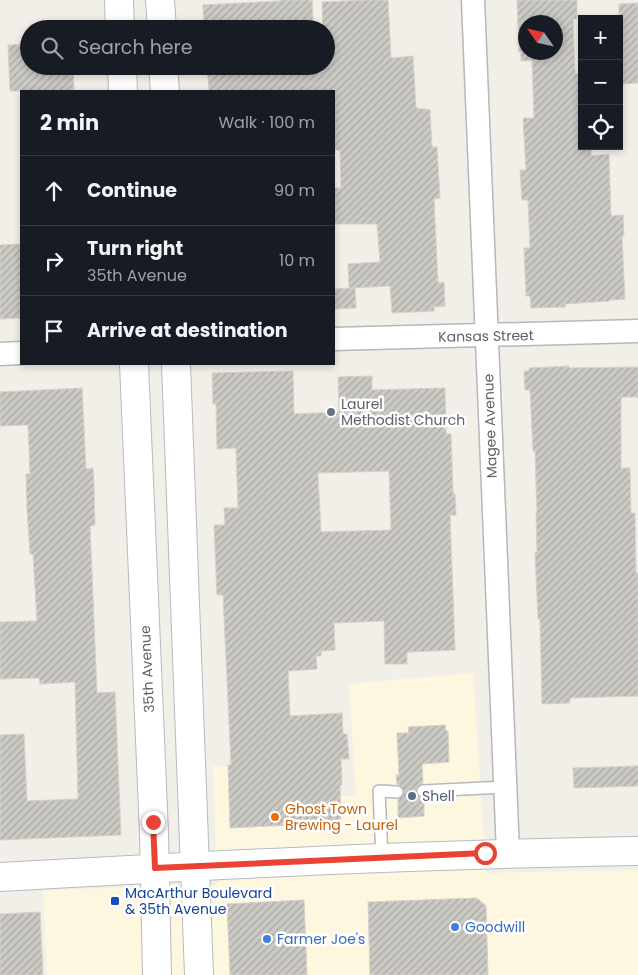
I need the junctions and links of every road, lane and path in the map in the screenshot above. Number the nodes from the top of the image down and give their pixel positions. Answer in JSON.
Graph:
{"nodes":[{"id":1,"x":119,"y":0,"type":"edge"},
{"id":2,"x":160,"y":0,"type":"edge"},
{"id":3,"x":473,"y":0,"type":"edge"},
{"id":4,"x":120,"y":20,"type":"edge"},
{"id":5,"x":161,"y":20,"type":"edge"},
{"id":6,"x":122,"y":75,"type":"edge"},
{"id":7,"x":163,"y":75,"type":"edge"},
{"id":8,"x":123,"y":90,"type":"edge"},
{"id":9,"x":164,"y":90,"type":"edge"},
{"id":10,"x":638,"y":331,"type":"edge"},
{"id":11,"x":486,"y":336,"type":"junction"},
{"id":12,"x":335,"y":339,"type":"edge"},
{"id":13,"x":20,"y":352,"type":"edge"},
{"id":14,"x":0,"y":354,"type":"edge"},
{"id":15,"x":134,"y":365,"type":"edge"},
{"id":16,"x":176,"y":365,"type":"edge"},
{"id":17,"x":505,"y":787,"type":"junction"},
{"id":18,"x":424,"y":791,"type":"dead end"},
{"id":19,"x":397,"y":792,"type":"dead end"},
{"id":20,"x":638,"y":851,"type":"edge"},
{"id":21,"x":508,"y":853,"type":"junction"},
{"id":22,"x":382,"y":858,"type":"junction"},
{"id":23,"x":195,"y":866,"type":"junction"},
{"id":24,"x":155,"y":868,"type":"junction"},
{"id":25,"x":0,"y":877,"type":"edge"},
{"id":26,"x":157,"y":975,"type":"edge"},
{"id":27,"x":199,"y":975,"type":"edge"}],
"edges":[{"from":1,"to":4,"type":"main road"},
{"from":2,"to":5,"type":"main road"},
{"from":3,"to":11,"type":"street","name":"Magee Avenue"},
{"from":6,"to":8,"type":"main road"},
{"from":7,"to":9,"type":"main road"},
{"from":10,"to":11,"type":"street","name":"Kansas Street"},
{"from":11,"to":12,"type":"street","name":"Kansas Street"},
{"from":11,"to":17,"type":"street","name":"Magee Avenue"},
{"from":13,"to":14,"type":"street"},
{"from":15,"to":24,"type":"main road","name":"35th Avenue"},
{"from":16,"to":23,"type":"main road"},
{"from":17,"to":18,"type":"lane"},
{"from":17,"to":21,"type":"street","name":"Magee Avenue"},
{"from":19,"to":22,"type":"lane"},
{"from":20,"to":21,"type":"main road"},
{"from":21,"to":22,"type":"main road"},
{"from":22,"to":23,"type":"main road"},
{"from":23,"to":24,"type":"main road"},
{"from":23,"to":27,"type":"main road"},
{"from":24,"to":25,"type":"main road"},
{"from":24,"to":26,"type":"main road","name":"35th Avenue"}]}
